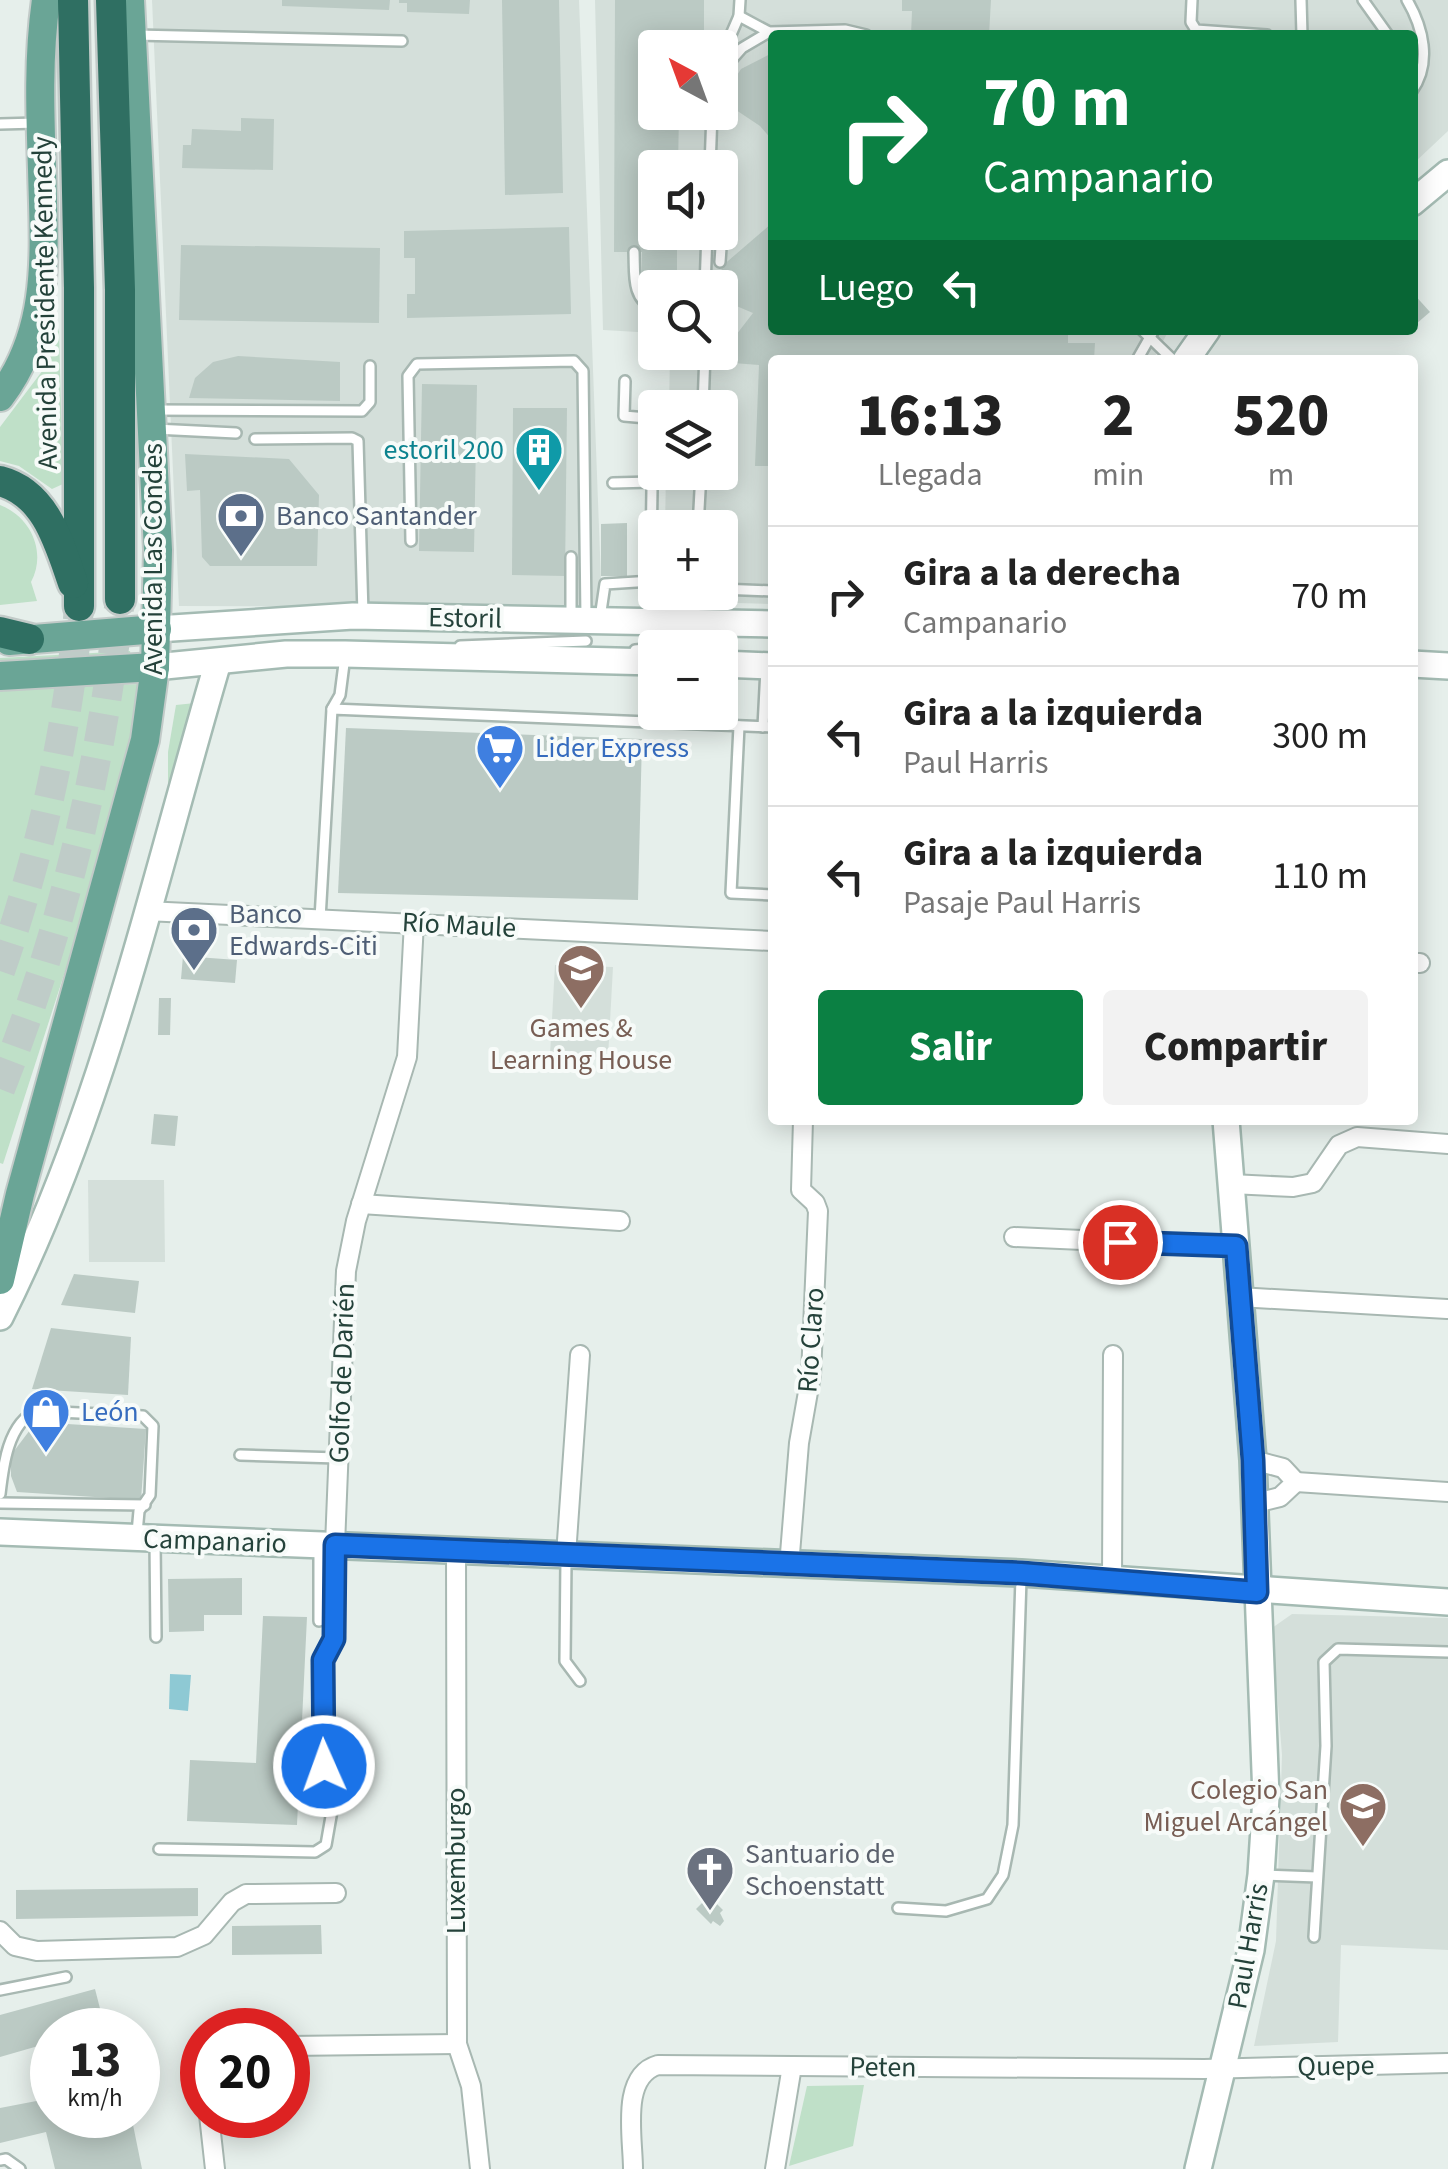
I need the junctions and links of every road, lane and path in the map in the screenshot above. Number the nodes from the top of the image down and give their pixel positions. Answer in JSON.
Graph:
{"nodes":[{"id":1,"x":46,"y":0,"type":"edge"},
{"id":2,"x":73,"y":0,"type":"edge"},
{"id":3,"x":111,"y":0,"type":"edge"},
{"id":4,"x":130,"y":0,"type":"edge"},
{"id":5,"x":740,"y":0,"type":"edge"},
{"id":6,"x":1192,"y":0,"type":"edge"},
{"id":7,"x":1302,"y":0,"type":"edge"},
{"id":8,"x":1363,"y":0,"type":"edge"},
{"id":9,"x":1408,"y":0,"type":"edge"},
{"id":10,"x":740,"y":16,"type":"junction"},
{"id":11,"x":734,"y":30,"type":"edge"},
{"id":12,"x":1196,"y":30,"type":"edge"},
{"id":13,"x":1302,"y":30,"type":"edge"},
{"id":14,"x":1384,"y":30,"type":"edge"},
{"id":15,"x":768,"y":31,"type":"edge"},
{"id":16,"x":768,"y":33,"type":"edge"},
{"id":17,"x":131,"y":35,"type":"junction"},
{"id":18,"x":402,"y":41,"type":"dead end"},
{"id":19,"x":738,"y":52,"type":"edge"},
{"id":20,"x":1418,"y":84,"type":"edge"},
{"id":21,"x":40,"y":123,"type":"junction"},
{"id":22,"x":0,"y":124,"type":"edge"},
{"id":23,"x":1448,"y":173,"type":"edge"},
{"id":24,"x":1418,"y":197,"type":"edge"},
{"id":25,"x":721,"y":250,"type":"edge"},
{"id":26,"x":634,"y":252,"type":"dead end"},
{"id":27,"x":720,"y":262,"type":"dead end"},
{"id":28,"x":638,"y":293,"type":"edge"},
{"id":29,"x":1150,"y":335,"type":"edge"},
{"id":30,"x":1168,"y":355,"type":"edge"},
{"id":31,"x":370,"y":366,"type":"dead end"},
{"id":32,"x":625,"y":380,"type":"dead end"},
{"id":33,"x":0,"y":398,"type":"edge"},
{"id":34,"x":638,"y":417,"type":"edge"},
{"id":35,"x":152,"y":419,"type":"junction"},
{"id":36,"x":236,"y":433,"type":"dead end"},
{"id":37,"x":255,"y":439,"type":"dead end"},
{"id":38,"x":0,"y":481,"type":"edge"},
{"id":39,"x":638,"y":482,"type":"edge"},
{"id":40,"x":612,"y":483,"type":"dead end"},
{"id":41,"x":410,"y":541,"type":"dead end"},
{"id":42,"x":570,"y":557,"type":"dead end"},
{"id":43,"x":638,"y":582,"type":"edge"},
{"id":44,"x":738,"y":590,"type":"edge"},
{"id":45,"x":768,"y":591,"type":"edge"},
{"id":46,"x":120,"y":599,"type":"tunnel mouth"},
{"id":47,"x":651,"y":610,"type":"edge"},
{"id":48,"x":696,"y":610,"type":"edge"},
{"id":49,"x":364,"y":616,"type":"junction"},
{"id":50,"x":650,"y":621,"type":"junction"},
{"id":51,"x":696,"y":623,"type":"junction"},
{"id":52,"x":768,"y":624,"type":"edge"},
{"id":53,"x":157,"y":629,"type":"junction"},
{"id":54,"x":694,"y":630,"type":"edge"},
{"id":55,"x":583,"y":632,"type":"junction"},
{"id":56,"x":10,"y":638,"type":"edge"},
{"id":57,"x":638,"y":644,"type":"edge"},
{"id":58,"x":345,"y":654,"type":"junction"},
{"id":59,"x":638,"y":655,"type":"edge"},
{"id":60,"x":218,"y":662,"type":"junction"},
{"id":61,"x":738,"y":664,"type":"edge"},
{"id":62,"x":768,"y":664,"type":"edge"},
{"id":63,"x":1418,"y":664,"type":"edge"},
{"id":64,"x":1448,"y":666,"type":"edge"},
{"id":65,"x":155,"y":667,"type":"junction"},
{"id":66,"x":0,"y":676,"type":"edge"},
{"id":67,"x":332,"y":709,"type":"junction"},
{"id":68,"x":739,"y":726,"type":"junction"},
{"id":69,"x":768,"y":727,"type":"edge"},
{"id":70,"x":768,"y":895,"type":"edge"},
{"id":71,"x":146,"y":911,"type":"junction"},
{"id":72,"x":320,"y":919,"type":"junction"},
{"id":73,"x":414,"y":922,"type":"junction"},
{"id":74,"x":768,"y":940,"type":"edge"},
{"id":75,"x":803,"y":1125,"type":"edge"},
{"id":76,"x":1226,"y":1125,"type":"edge"},
{"id":77,"x":1448,"y":1144,"type":"edge"},
{"id":78,"x":1231,"y":1184,"type":"junction"},
{"id":79,"x":361,"y":1204,"type":"junction"},
{"id":80,"x":620,"y":1222,"type":"dead end"},
{"id":81,"x":1014,"y":1237,"type":"dead end"},
{"id":82,"x":1236,"y":1246,"type":"junction"},
{"id":83,"x":0,"y":1280,"type":"edge"},
{"id":84,"x":1239,"y":1297,"type":"junction"},
{"id":85,"x":1447,"y":1308,"type":"edge"},
{"id":86,"x":0,"y":1317,"type":"edge"},
{"id":87,"x":1113,"y":1355,"type":"dead end"},
{"id":88,"x":580,"y":1356,"type":"dead end"},
{"id":89,"x":240,"y":1455,"type":"dead end"},
{"id":90,"x":2,"y":1458,"type":"edge"},
{"id":91,"x":338,"y":1458,"type":"junction"},
{"id":92,"x":1253,"y":1460,"type":"junction"},
{"id":93,"x":1296,"y":1482,"type":"junction"},
{"id":94,"x":1448,"y":1492,"type":"edge"},
{"id":95,"x":0,"y":1494,"type":"edge"},
{"id":96,"x":0,"y":1503,"type":"edge"},
{"id":97,"x":1256,"y":1503,"type":"junction"},
{"id":98,"x":145,"y":1505,"type":"junction"},
{"id":99,"x":0,"y":1532,"type":"edge"},
{"id":100,"x":146,"y":1538,"type":"junction"},
{"id":101,"x":327,"y":1545,"type":"junction"},
{"id":102,"x":456,"y":1550,"type":"junction"},
{"id":103,"x":566,"y":1555,"type":"junction"},
{"id":104,"x":789,"y":1566,"type":"junction"},
{"id":105,"x":1021,"y":1573,"type":"junction"},
{"id":106,"x":1112,"y":1580,"type":"junction"},
{"id":107,"x":1257,"y":1592,"type":"junction"},
{"id":108,"x":1448,"y":1602,"type":"edge"},
{"id":109,"x":319,"y":1622,"type":"dead end"},
{"id":110,"x":156,"y":1637,"type":"dead end"},
{"id":111,"x":1448,"y":1652,"type":"edge"},
{"id":112,"x":580,"y":1681,"type":"dead end"},
{"id":113,"x":158,"y":1849,"type":"dead end"},
{"id":114,"x":1261,"y":1875,"type":"junction"},
{"id":115,"x":1316,"y":1877,"type":"junction"},
{"id":116,"x":336,"y":1892,"type":"dead end"},
{"id":117,"x":898,"y":1908,"type":"dead end"},
{"id":118,"x":0,"y":1931,"type":"edge"},
{"id":119,"x":1314,"y":1937,"type":"dead end"},
{"id":120,"x":66,"y":1978,"type":"dead end"},
{"id":121,"x":0,"y":1990,"type":"edge"},
{"id":122,"x":456,"y":2044,"type":"junction"},
{"id":123,"x":310,"y":2046,"type":"edge"},
{"id":124,"x":1448,"y":2063,"type":"edge"},
{"id":125,"x":792,"y":2066,"type":"junction"},
{"id":126,"x":1224,"y":2069,"type":"junction"},
{"id":127,"x":212,"y":2138,"type":"edge"},
{"id":128,"x":0,"y":2160,"type":"edge"},
{"id":129,"x":20,"y":2169,"type":"edge"},
{"id":130,"x":215,"y":2169,"type":"edge"},
{"id":131,"x":480,"y":2169,"type":"edge"},
{"id":132,"x":634,"y":2169,"type":"edge"},
{"id":133,"x":775,"y":2169,"type":"edge"},
{"id":134,"x":1198,"y":2169,"type":"edge"}],
"edges":[{"from":1,"to":21,"type":"main road"},
{"from":2,"to":38,"type":"highway","name":"Avenida Presidente Kennedy"},
{"from":3,"to":46,"type":"highway"},
{"from":4,"to":17,"type":"main road","name":"Avenida Las Condes"},
{"from":5,"to":10,"type":"lane"},
{"from":6,"to":12,"type":"lane"},
{"from":7,"to":13,"type":"lane"},
{"from":8,"to":14,"type":"lane"},
{"from":9,"to":20,"type":"lane"},
{"from":10,"to":11,"type":"lane"},
{"from":10,"to":15,"type":"lane"},
{"from":16,"to":19,"type":"lane"},
{"from":17,"to":18,"type":"lane"},
{"from":17,"to":35,"type":"main road","name":"Avenida Las Condes"},
{"from":21,"to":22,"type":"lane"},
{"from":21,"to":33,"type":"main road"},
{"from":23,"to":24,"type":"street"},
{"from":25,"to":27,"type":"lane"},
{"from":26,"to":28,"type":"lane"},
{"from":29,"to":30,"type":"lane"},
{"from":31,"to":35,"type":"lane"},
{"from":32,"to":34,"type":"lane"},
{"from":35,"to":36,"type":"lane"},
{"from":35,"to":53,"type":"main road","name":"Avenida Las Condes"},
{"from":37,"to":49,"type":"lane"},
{"from":39,"to":40,"type":"lane"},
{"from":41,"to":55,"type":"lane"},
{"from":42,"to":55,"type":"lane"},
{"from":43,"to":55,"type":"lane"},
{"from":44,"to":45,"type":"lane"},
{"from":47,"to":50,"type":"lane"},
{"from":48,"to":51,"type":"lane"},
{"from":49,"to":53,"type":"street","name":"Estoril"},
{"from":49,"to":55,"type":"street","name":"Estoril"},
{"from":50,"to":51,"type":"street","name":"Estoril"},
{"from":50,"to":55,"type":"street","name":"Estoril"},
{"from":51,"to":52,"type":"street","name":"Estoril"},
{"from":51,"to":54,"type":"lane"},
{"from":53,"to":56,"type":"main road"},
{"from":53,"to":65,"type":"main road","name":"Avenida Las Condes"},
{"from":55,"to":57,"type":"lane"},
{"from":55,"to":58,"type":"street","name":"Estoril"},
{"from":55,"to":59,"type":"street","name":"Estoril"},
{"from":58,"to":60,"type":"street","name":"Estoril"},
{"from":58,"to":67,"type":"lane"},
{"from":60,"to":65,"type":"street","name":"Estoril"},
{"from":60,"to":71,"type":"street"},
{"from":61,"to":62,"type":"street"},
{"from":63,"to":64,"type":"street"},
{"from":65,"to":66,"type":"main road"},
{"from":65,"to":83,"type":"main road","name":"Avenida Las Condes"},
{"from":67,"to":68,"type":"lane"},
{"from":67,"to":72,"type":"lane"},
{"from":68,"to":69,"type":"lane"},
{"from":68,"to":70,"type":"lane"},
{"from":71,"to":72,"type":"street","name":"Río Maule"},
{"from":71,"to":86,"type":"street"},
{"from":72,"to":73,"type":"street","name":"Río Maule"},
{"from":73,"to":74,"type":"street","name":"Río Maule"},
{"from":73,"to":79,"type":"street","name":"Golfo de Darién"},
{"from":75,"to":104,"type":"street","name":"Río Claro"},
{"from":76,"to":78,"type":"street","name":"Paul Harris"},
{"from":77,"to":78,"type":"street"},
{"from":78,"to":82,"type":"street","name":"Paul Harris"},
{"from":79,"to":80,"type":"street"},
{"from":79,"to":91,"type":"street","name":"Golfo de Darién"},
{"from":81,"to":82,"type":"street"},
{"from":82,"to":84,"type":"street","name":"Paul Harris"},
{"from":84,"to":85,"type":"street"},
{"from":84,"to":92,"type":"street","name":"Paul Harris"},
{"from":87,"to":106,"type":"street"},
{"from":88,"to":103,"type":"street"},
{"from":89,"to":91,"type":"lane"},
{"from":90,"to":95,"type":"lane"},
{"from":90,"to":98,"type":"lane"},
{"from":91,"to":101,"type":"street","name":"Golfo de Darién"},
{"from":92,"to":93,"type":"street"},
{"from":92,"to":97,"type":"street","name":"Paul Harris"},
{"from":93,"to":94,"type":"street"},
{"from":93,"to":97,"type":"street"},
{"from":96,"to":98,"type":"lane"},
{"from":97,"to":107,"type":"street","name":"Paul Harris"},
{"from":98,"to":100,"type":"lane"},
{"from":99,"to":100,"type":"street","name":"Campanario"},
{"from":100,"to":101,"type":"street","name":"Campanario"},
{"from":100,"to":110,"type":"lane"},
{"from":101,"to":102,"type":"street","name":"Campanario"},
{"from":101,"to":109,"type":"lane"},
{"from":101,"to":113,"type":"lane"},
{"from":102,"to":103,"type":"street","name":"Campanario"},
{"from":102,"to":122,"type":"street","name":"Luxemburgo"},
{"from":103,"to":104,"type":"street","name":"Campanario"},
{"from":103,"to":112,"type":"lane"},
{"from":104,"to":105,"type":"street","name":"Campanario"},
{"from":105,"to":106,"type":"street","name":"Campanario"},
{"from":105,"to":117,"type":"lane"},
{"from":106,"to":107,"type":"street","name":"Campanario"},
{"from":107,"to":108,"type":"street","name":"Campanario"},
{"from":107,"to":114,"type":"street","name":"Paul Harris"},
{"from":111,"to":115,"type":"lane"},
{"from":114,"to":115,"type":"lane"},
{"from":114,"to":126,"type":"street","name":"Paul Harris"},
{"from":115,"to":119,"type":"lane"},
{"from":116,"to":118,"type":"street"},
{"from":120,"to":121,"type":"lane"},
{"from":122,"to":123,"type":"street"},
{"from":122,"to":131,"type":"street","name":"Luxemburgo"},
{"from":124,"to":126,"type":"street","name":"Quepe"},
{"from":125,"to":126,"type":"street","name":"Peten"},
{"from":125,"to":132,"type":"street","name":"Peten"},
{"from":125,"to":133,"type":"street"},
{"from":126,"to":134,"type":"street","name":"Paul Harris"},
{"from":127,"to":130,"type":"street"},
{"from":128,"to":129,"type":"lane"}]}
